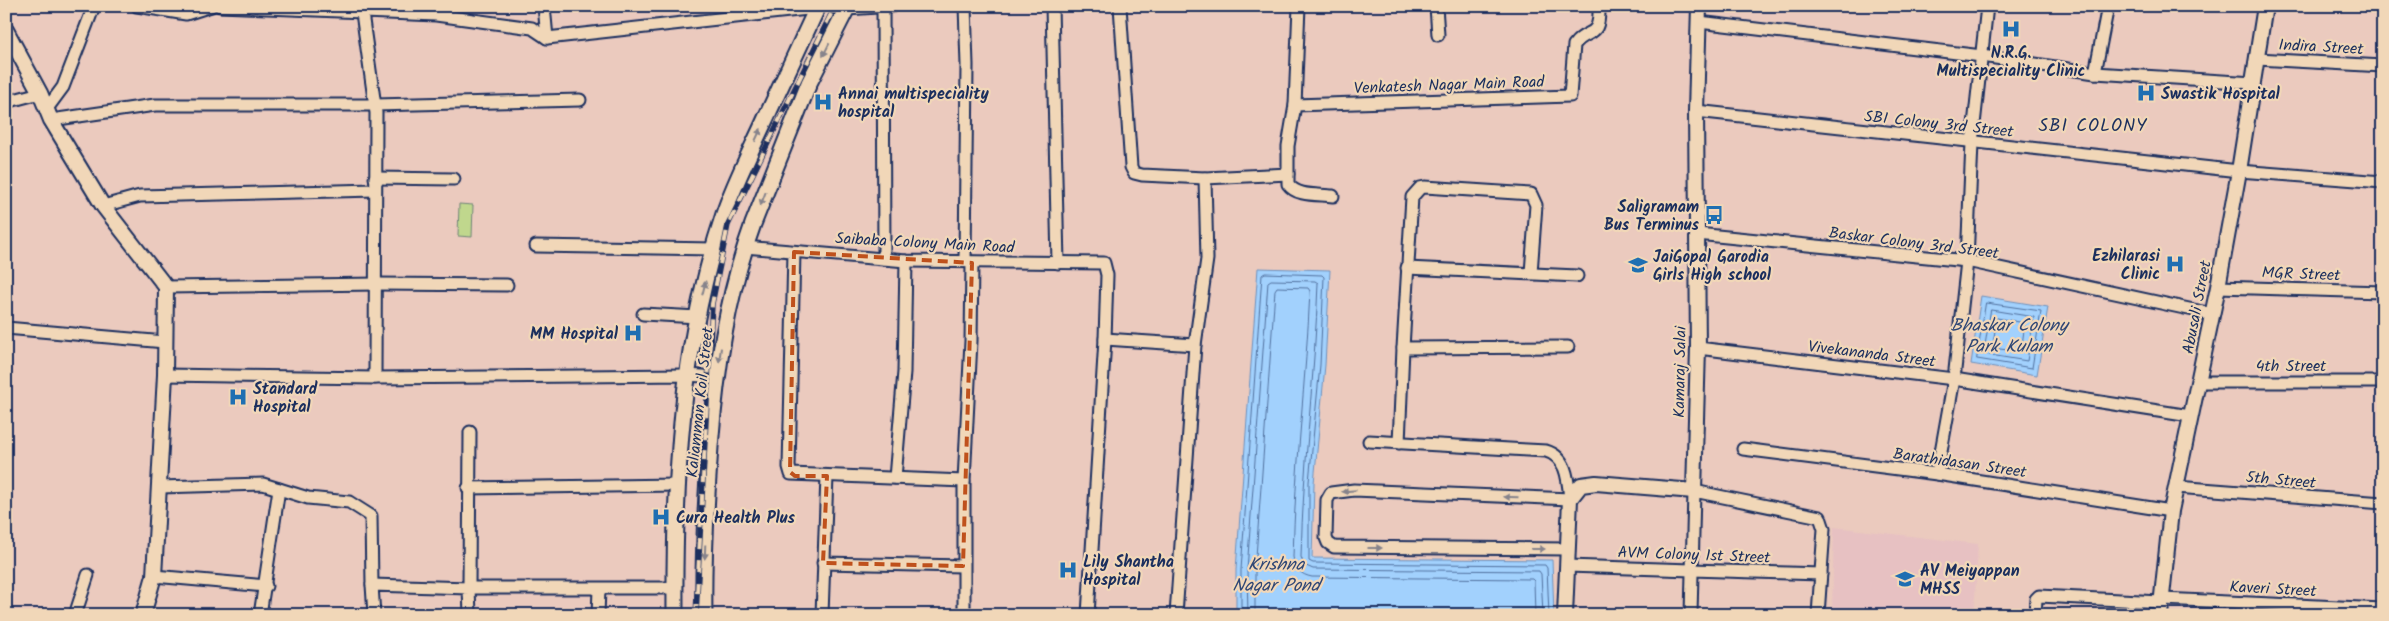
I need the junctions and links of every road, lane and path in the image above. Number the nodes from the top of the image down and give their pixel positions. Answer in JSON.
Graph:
{"nodes":[{"id":1,"x":94,"y":6,"type":"edge"},
{"id":2,"x":137,"y":6,"type":"edge"},
{"id":3,"x":211,"y":6,"type":"edge"},
{"id":4,"x":220,"y":6,"type":"edge"},
{"id":5,"x":544,"y":6,"type":"edge"},
{"id":6,"x":965,"y":6,"type":"edge"},
{"id":7,"x":1052,"y":6,"type":"edge"},
{"id":8,"x":1120,"y":6,"type":"edge"},
{"id":9,"x":1299,"y":6,"type":"edge"},
{"id":10,"x":1436,"y":6,"type":"edge"},
{"id":11,"x":1600,"y":6,"type":"edge"},
{"id":12,"x":1699,"y":6,"type":"edge"},
{"id":13,"x":1987,"y":6,"type":"edge"},
{"id":14,"x":2108,"y":6,"type":"edge"},
{"id":15,"x":2265,"y":6,"type":"edge"},
{"id":16,"x":817,"y":7,"type":"edge"},
{"id":17,"x":848,"y":7,"type":"edge"},
{"id":18,"x":888,"y":7,"type":"edge"},
{"id":19,"x":367,"y":11,"type":"edge"},
{"id":20,"x":449,"y":11,"type":"edge"},
{"id":21,"x":1699,"y":22,"type":"junction"},
{"id":22,"x":6,"y":30,"type":"edge"},
{"id":23,"x":1438,"y":35,"type":"dead end"},
{"id":24,"x":547,"y":38,"type":"junction"},
{"id":25,"x":1982,"y":56,"type":"junction"},
{"id":26,"x":2257,"y":59,"type":"junction"},
{"id":27,"x":2383,"y":66,"type":"edge"},
{"id":28,"x":2096,"y":72,"type":"junction"},
{"id":29,"x":2254,"y":83,"type":"junction"},
{"id":30,"x":40,"y":92,"type":"junction"},
{"id":31,"x":580,"y":100,"type":"dead end"},
{"id":32,"x":6,"y":102,"type":"edge"},
{"id":33,"x":375,"y":105,"type":"junction"},
{"id":34,"x":1295,"y":105,"type":"junction"},
{"id":35,"x":1696,"y":111,"type":"junction"},
{"id":36,"x":48,"y":115,"type":"junction"},
{"id":37,"x":1972,"y":143,"type":"junction"},
{"id":38,"x":2239,"y":171,"type":"junction"},
{"id":39,"x":1288,"y":174,"type":"junction"},
{"id":40,"x":1205,"y":178,"type":"junction"},
{"id":41,"x":454,"y":179,"type":"dead end"},
{"id":42,"x":2383,"y":182,"type":"edge"},
{"id":43,"x":376,"y":184,"type":"junction"},
{"id":44,"x":1332,"y":196,"type":"dead end"},
{"id":45,"x":103,"y":206,"type":"junction"},
{"id":46,"x":1698,"y":234,"type":"junction"},
{"id":47,"x":536,"y":246,"type":"dead end"},
{"id":48,"x":745,"y":247,"type":"junction"},
{"id":49,"x":714,"y":248,"type":"junction"},
{"id":50,"x":794,"y":252,"type":"junction"},
{"id":51,"x":884,"y":259,"type":"junction"},
{"id":52,"x":906,"y":261,"type":"junction"},
{"id":53,"x":1967,"y":261,"type":"junction"},
{"id":54,"x":969,"y":262,"type":"junction"},
{"id":55,"x":1058,"y":263,"type":"junction"},
{"id":56,"x":1407,"y":268,"type":"junction"},
{"id":57,"x":1531,"y":273,"type":"junction"},
{"id":58,"x":1577,"y":276,"type":"dead end"},
{"id":59,"x":377,"y":284,"type":"junction"},
{"id":60,"x":507,"y":285,"type":"dead end"},
{"id":61,"x":166,"y":287,"type":"junction"},
{"id":62,"x":2218,"y":287,"type":"junction"},
{"id":63,"x":2383,"y":292,"type":"edge"},
{"id":64,"x":643,"y":314,"type":"dead end"},
{"id":65,"x":2212,"y":314,"type":"junction"},
{"id":66,"x":698,"y":317,"type":"junction"},
{"id":67,"x":6,"y":328,"type":"edge"},
{"id":68,"x":1105,"y":339,"type":"junction"},
{"id":69,"x":165,"y":342,"type":"junction"},
{"id":70,"x":1195,"y":345,"type":"junction"},
{"id":71,"x":1568,"y":347,"type":"dead end"},
{"id":72,"x":1403,"y":348,"type":"junction"},
{"id":73,"x":1698,"y":348,"type":"junction"},
{"id":74,"x":687,"y":375,"type":"junction"},
{"id":75,"x":165,"y":376,"type":"junction"},
{"id":76,"x":717,"y":377,"type":"junction"},
{"id":77,"x":375,"y":378,"type":"junction"},
{"id":78,"x":1954,"y":379,"type":"junction"},
{"id":79,"x":2198,"y":382,"type":"junction"},
{"id":80,"x":2383,"y":382,"type":"edge"},
{"id":81,"x":2190,"y":416,"type":"junction"},
{"id":82,"x":470,"y":432,"type":"dead end"},
{"id":83,"x":1369,"y":441,"type":"dead end"},
{"id":84,"x":1400,"y":443,"type":"junction"},
{"id":85,"x":1743,"y":449,"type":"dead end"},
{"id":86,"x":1937,"y":474,"type":"junction"},
{"id":87,"x":827,"y":476,"type":"junction"},
{"id":88,"x":895,"y":478,"type":"junction"},
{"id":89,"x":964,"y":480,"type":"junction"},
{"id":90,"x":678,"y":485,"type":"junction"},
{"id":91,"x":160,"y":487,"type":"junction"},
{"id":92,"x":2176,"y":487,"type":"junction"},
{"id":93,"x":468,"y":488,"type":"junction"},
{"id":94,"x":279,"y":489,"type":"junction"},
{"id":95,"x":1694,"y":491,"type":"junction"},
{"id":96,"x":1565,"y":498,"type":"junction"},
{"id":97,"x":2383,"y":503,"type":"edge"},
{"id":98,"x":2170,"y":511,"type":"junction"},
{"id":99,"x":1563,"y":549,"type":"junction"},
{"id":100,"x":823,"y":563,"type":"junction"},
{"id":101,"x":962,"y":566,"type":"junction"},
{"id":102,"x":1567,"y":566,"type":"junction"},
{"id":103,"x":1693,"y":571,"type":"junction"},
{"id":104,"x":1821,"y":574,"type":"junction"},
{"id":105,"x":88,"y":575,"type":"dead end"},
{"id":106,"x":154,"y":576,"type":"junction"},
{"id":107,"x":372,"y":585,"type":"junction"},
{"id":108,"x":266,"y":586,"type":"junction"},
{"id":109,"x":469,"y":588,"type":"junction"},
{"id":110,"x":675,"y":588,"type":"junction"},
{"id":111,"x":599,"y":589,"type":"junction"},
{"id":112,"x":2161,"y":605,"type":"edge"},
{"id":113,"x":2383,"y":609,"type":"edge"},
{"id":114,"x":76,"y":615,"type":"edge"},
{"id":115,"x":143,"y":615,"type":"edge"},
{"id":116,"x":260,"y":615,"type":"edge"},
{"id":117,"x":374,"y":615,"type":"edge"},
{"id":118,"x":470,"y":615,"type":"edge"},
{"id":119,"x":598,"y":615,"type":"edge"},
{"id":120,"x":675,"y":615,"type":"edge"},
{"id":121,"x":704,"y":615,"type":"edge"},
{"id":122,"x":822,"y":615,"type":"edge"},
{"id":123,"x":964,"y":615,"type":"edge"},
{"id":124,"x":1088,"y":615,"type":"edge"},
{"id":125,"x":1176,"y":615,"type":"edge"},
{"id":126,"x":1565,"y":615,"type":"edge"},
{"id":127,"x":1691,"y":615,"type":"edge"},
{"id":128,"x":1818,"y":615,"type":"edge"},
{"id":129,"x":2035,"y":615,"type":"edge"}],
"edges":[{"from":1,"to":36,"type":"street"},
{"from":2,"to":3,"type":"street"},
{"from":4,"to":19,"type":"street"},
{"from":5,"to":24,"type":"street"},
{"from":6,"to":54,"type":"street"},
{"from":7,"to":55,"type":"street"},
{"from":8,"to":40,"type":"street"},
{"from":9,"to":34,"type":"street"},
{"from":10,"to":23,"type":"street"},
{"from":11,"to":34,"type":"street","name":"Venkatesh Nagar Main Road"},
{"from":12,"to":21,"type":"street","name":"Kamaraj Salai"},
{"from":13,"to":25,"type":"street"},
{"from":14,"to":28,"type":"street"},
{"from":15,"to":26,"type":"street","name":"Abusali Street"},
{"from":16,"to":24,"type":"street"},
{"from":49,"to":16,"type":"main road","name":"Kaliamman Koil Street","one_way":true},
{"from":17,"to":18,"type":"street"},
{"from":17,"to":48,"type":"main road","name":"Kaliamman Koil Street","one_way":true},
{"from":18,"to":51,"type":"street"},
{"from":19,"to":20,"type":"street"},
{"from":19,"to":33,"type":"street"},
{"from":20,"to":24,"type":"street"},
{"from":21,"to":25,"type":"street"},
{"from":21,"to":35,"type":"street","name":"Kamaraj Salai"},
{"from":22,"to":30,"type":"street"},
{"from":25,"to":28,"type":"street"},
{"from":25,"to":37,"type":"street"},
{"from":26,"to":27,"type":"street","name":"Indira Street"},
{"from":26,"to":29,"type":"street","name":"Abusali Street"},
{"from":28,"to":29,"type":"street"},
{"from":29,"to":38,"type":"street","name":"Abusali Street"},
{"from":30,"to":32,"type":"street"},
{"from":30,"to":36,"type":"street"},
{"from":31,"to":33,"type":"street"},
{"from":33,"to":36,"type":"street"},
{"from":33,"to":43,"type":"street"},
{"from":34,"to":39,"type":"street"},
{"from":35,"to":37,"type":"street","name":"SBI Colony 3rd Street"},
{"from":35,"to":46,"type":"street","name":"Kamaraj Salai"},
{"from":36,"to":45,"type":"street"},
{"from":37,"to":38,"type":"street","name":"SBI Colony 3rd Street"},
{"from":37,"to":53,"type":"street"},
{"from":38,"to":42,"type":"street","name":"SBI Colony 3rd Street"},
{"from":38,"to":62,"type":"street","name":"Abusali Street"},
{"from":39,"to":40,"type":"street"},
{"from":39,"to":44,"type":"street"},
{"from":40,"to":70,"type":"street"},
{"from":41,"to":43,"type":"street"},
{"from":43,"to":45,"type":"street"},
{"from":43,"to":59,"type":"street"},
{"from":45,"to":61,"type":"street"},
{"from":46,"to":53,"type":"street","name":"Baskar Colony 3rd Street"},
{"from":46,"to":73,"type":"street","name":"Kamaraj Salai"},
{"from":47,"to":49,"type":"street"},
{"from":48,"to":50,"type":"street","name":"Saibaba Colony Main Road"},
{"from":48,"to":76,"type":"main road","name":"Kaliamman Koil Street","one_way":true},
{"from":66,"to":49,"type":"main road","name":"Kaliamman Koil Street","one_way":true},
{"from":50,"to":51,"type":"street","name":"Saibaba Colony Main Road"},
{"from":50,"to":87,"type":"street"},
{"from":51,"to":52,"type":"street","name":"Saibaba Colony Main Road"},
{"from":52,"to":54,"type":"street","name":"Saibaba Colony Main Road"},
{"from":52,"to":88,"type":"street"},
{"from":53,"to":65,"type":"street","name":"Baskar Colony 3rd Street"},
{"from":53,"to":78,"type":"street"},
{"from":54,"to":55,"type":"street","name":"Saibaba Colony Main Road"},
{"from":54,"to":89,"type":"street"},
{"from":55,"to":68,"type":"street","name":"Saibaba Colony Main Road"},
{"from":56,"to":57,"type":"street"},
{"from":56,"to":57,"type":"street"},
{"from":56,"to":72,"type":"street"},
{"from":57,"to":58,"type":"street"},
{"from":59,"to":60,"type":"street"},
{"from":59,"to":61,"type":"street"},
{"from":59,"to":77,"type":"street"},
{"from":61,"to":69,"type":"street"},
{"from":62,"to":63,"type":"street","name":"MGR Street"},
{"from":62,"to":65,"type":"street","name":"Abusali Street"},
{"from":64,"to":66,"type":"street"},
{"from":65,"to":79,"type":"street","name":"Abusali Street"},
{"from":66,"to":74,"type":"main road","name":"Kaliamman Koil Street"},
{"from":67,"to":69,"type":"street"},
{"from":68,"to":70,"type":"street"},
{"from":68,"to":124,"type":"street"},
{"from":69,"to":75,"type":"street"},
{"from":70,"to":125,"type":"street"},
{"from":71,"to":72,"type":"street"},
{"from":72,"to":84,"type":"street"},
{"from":73,"to":78,"type":"street","name":"Vivekananda Street"},
{"from":73,"to":95,"type":"street","name":"Kamaraj Salai"},
{"from":74,"to":76,"type":"street"},
{"from":74,"to":77,"type":"street"},
{"from":74,"to":90,"type":"main road","name":"Kaliamman Koil Street"},
{"from":75,"to":77,"type":"street"},
{"from":75,"to":91,"type":"street"},
{"from":76,"to":121,"type":"main road","name":"Kaliamman Koil Street","one_way":true},
{"from":78,"to":81,"type":"street","name":"Vivekananda Street"},
{"from":78,"to":86,"type":"street"},
{"from":79,"to":80,"type":"street","name":"4th Street"},
{"from":79,"to":81,"type":"street","name":"Abusali Street"},
{"from":81,"to":92,"type":"street","name":"Abusali Street"},
{"from":82,"to":93,"type":"street"},
{"from":83,"to":84,"type":"street"},
{"from":84,"to":96,"type":"street"},
{"from":85,"to":86,"type":"street","name":"Barathidasan Street"},
{"from":86,"to":98,"type":"street","name":"Barathidasan Street"},
{"from":87,"to":88,"type":"street"},
{"from":87,"to":100,"type":"street"},
{"from":88,"to":89,"type":"street"},
{"from":89,"to":101,"type":"street"},
{"from":90,"to":93,"type":"street"},
{"from":90,"to":110,"type":"main road","name":"Kaliamman Koil Street"},
{"from":91,"to":94,"type":"street"},
{"from":91,"to":106,"type":"street"},
{"from":92,"to":97,"type":"street","name":"5th Street"},
{"from":92,"to":98,"type":"street","name":"Abusali Street"},
{"from":93,"to":109,"type":"street"},
{"from":94,"to":107,"type":"street"},
{"from":94,"to":108,"type":"street"},
{"from":95,"to":96,"type":"street"},
{"from":95,"to":103,"type":"street"},
{"from":95,"to":104,"type":"street"},
{"from":96,"to":99,"type":"street"},
{"from":96,"to":99,"type":"street","one_way":true},
{"from":98,"to":112,"type":"street","name":"Abusali Street"},
{"from":99,"to":102,"type":"street"},
{"from":100,"to":101,"type":"street"},
{"from":100,"to":122,"type":"street"},
{"from":101,"to":123,"type":"street"},
{"from":102,"to":103,"type":"street","name":"AVM Colony 1st Street"},
{"from":102,"to":126,"type":"street"},
{"from":103,"to":104,"type":"street","name":"AVM Colony 1st Street"},
{"from":103,"to":127,"type":"street"},
{"from":104,"to":128,"type":"street"},
{"from":105,"to":114,"type":"street"},
{"from":106,"to":108,"type":"street"},
{"from":106,"to":115,"type":"street"},
{"from":107,"to":109,"type":"street"},
{"from":107,"to":117,"type":"street"},
{"from":108,"to":116,"type":"street"},
{"from":109,"to":111,"type":"street"},
{"from":109,"to":118,"type":"street"},
{"from":110,"to":111,"type":"street"},
{"from":110,"to":120,"type":"main road","name":"Kaliamman Koil Street"},
{"from":111,"to":119,"type":"street"},
{"from":112,"to":113,"type":"street","name":"Kaveri Street"},
{"from":112,"to":129,"type":"street","name":"Kaveri Street"}]}
